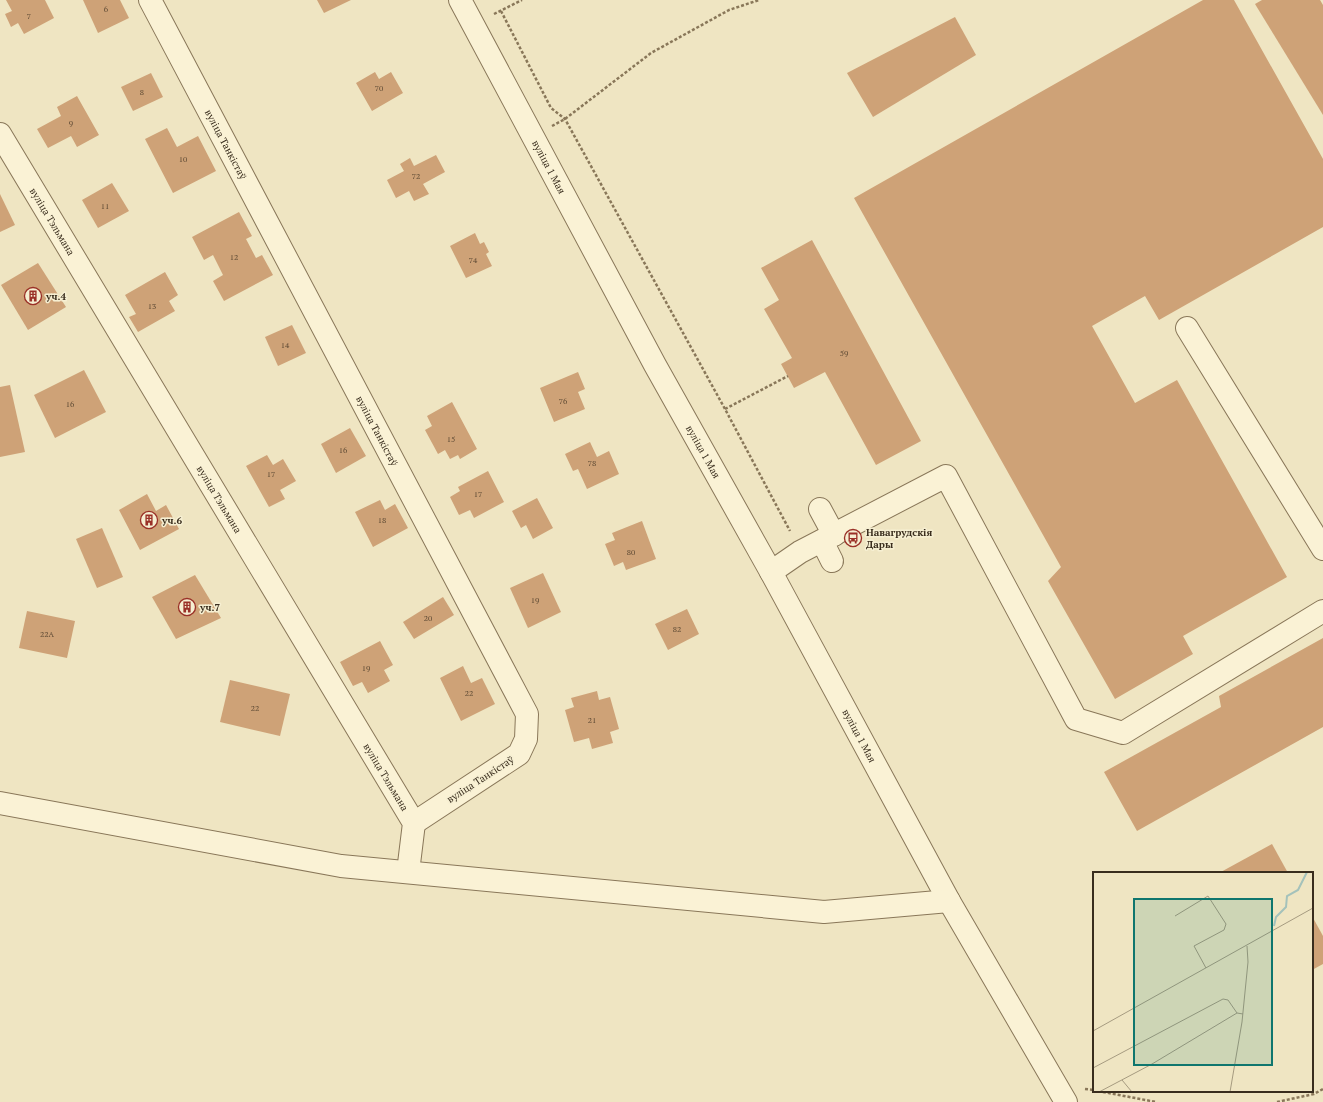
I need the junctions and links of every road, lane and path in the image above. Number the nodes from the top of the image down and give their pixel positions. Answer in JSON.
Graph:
{"nodes":[{"id":1,"x":150,"y":0,"type":"edge"},
{"id":2,"x":460,"y":0,"type":"edge"},
{"id":3,"x":522,"y":0,"type":"edge"},
{"id":4,"x":759,"y":0,"type":"edge"},
{"id":5,"x":501,"y":11,"type":"junction"},
{"id":6,"x":474,"y":23,"type":"junction"},
{"id":7,"x":565,"y":119,"type":"junction"},
{"id":8,"x":0,"y":134,"type":"edge"},
{"id":9,"x":533,"y":136,"type":"junction"},
{"id":10,"x":1187,"y":328,"type":"dead end"},
{"id":11,"x":788,"y":376,"type":"dead end"},
{"id":12,"x":725,"y":409,"type":"junction"},
{"id":13,"x":820,"y":509,"type":"dead end"},
{"id":14,"x":828,"y":538,"type":"junction"},
{"id":15,"x":1323,"y":549,"type":"edge"},
{"id":16,"x":800,"y":552,"type":"junction"},
{"id":17,"x":832,"y":561,"type":"dead end"},
{"id":18,"x":771,"y":572,"type":"junction"},
{"id":19,"x":1323,"y":611,"type":"edge"},
{"id":20,"x":0,"y":803,"type":"edge"},
{"id":21,"x":414,"y":822,"type":"junction"},
{"id":22,"x":408,"y":872,"type":"junction"},
{"id":23,"x":949,"y":901,"type":"junction"},
{"id":24,"x":1323,"y":1089,"type":"edge"},
{"id":25,"x":1103,"y":1092,"type":"edge"},
{"id":26,"x":1066,"y":1102,"type":"edge"},
{"id":27,"x":1156,"y":1102,"type":"edge"},
{"id":28,"x":1277,"y":1102,"type":"edge"}],
"edges":[{"from":1,"to":21,"type":"street","name":"вуліца Танкістаў"},
{"from":2,"to":6,"type":"street","name":"вуліца 1 Мая"},
{"from":3,"to":5,"type":"path"},
{"from":4,"to":7,"type":"path"},
{"from":5,"to":6,"type":"path"},
{"from":5,"to":7,"type":"path"},
{"from":6,"to":9,"type":"street","name":"вуліца 1 Мая"},
{"from":7,"to":9,"type":"path"},
{"from":7,"to":12,"type":"path"},
{"from":8,"to":21,"type":"street","name":"вуліца Тэльмана"},
{"from":9,"to":18,"type":"street","name":"вуліца 1 Мая"},
{"from":10,"to":15,"type":"street"},
{"from":11,"to":12,"type":"path"},
{"from":12,"to":16,"type":"path"},
{"from":13,"to":14,"type":"street"},
{"from":14,"to":16,"type":"street"},
{"from":14,"to":17,"type":"street"},
{"from":14,"to":19,"type":"street"},
{"from":16,"to":18,"type":"street"},
{"from":18,"to":23,"type":"street","name":"вуліца 1 Мая"},
{"from":20,"to":22,"type":"street"},
{"from":21,"to":22,"type":"street","name":"вуліца Тэльмана"},
{"from":22,"to":23,"type":"street"},
{"from":23,"to":26,"type":"street","name":"вуліца 1 Мая"},
{"from":24,"to":28,"type":"path"},
{"from":25,"to":27,"type":"path"}]}
